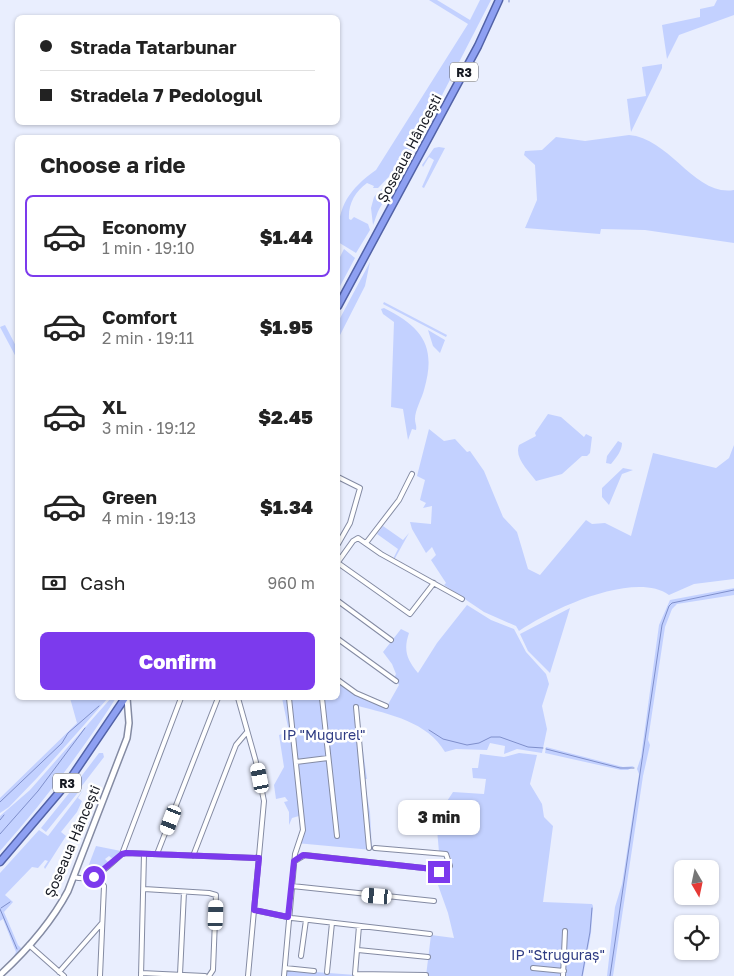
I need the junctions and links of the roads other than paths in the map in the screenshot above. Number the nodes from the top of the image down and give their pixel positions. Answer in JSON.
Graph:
{"nodes":[{"id":1,"x":499,"y":0,"type":"edge"},
{"id":2,"x":340,"y":302,"type":"edge"},
{"id":3,"x":412,"y":474,"type":"dead end"},
{"id":4,"x":340,"y":478,"type":"edge"},
{"id":5,"x":340,"y":540,"type":"edge"},
{"id":6,"x":366,"y":543,"type":"junction"},
{"id":7,"x":340,"y":560,"type":"edge"},
{"id":8,"x":340,"y":564,"type":"edge"},
{"id":9,"x":434,"y":583,"type":"junction"},
{"id":10,"x":462,"y":599,"type":"dead end"},
{"id":11,"x":340,"y":602,"type":"edge"},
{"id":12,"x":340,"y":640,"type":"edge"},
{"id":13,"x":392,"y":640,"type":"dead end"},
{"id":14,"x":340,"y":681,"type":"edge"},
{"id":15,"x":396,"y":681,"type":"dead end"},
{"id":16,"x":125,"y":700,"type":"edge"},
{"id":17,"x":126,"y":700,"type":"edge"},
{"id":18,"x":180,"y":700,"type":"edge"},
{"id":19,"x":217,"y":700,"type":"edge"},
{"id":20,"x":239,"y":700,"type":"edge"},
{"id":21,"x":289,"y":700,"type":"edge"},
{"id":22,"x":322,"y":700,"type":"edge"},
{"id":23,"x":356,"y":706,"type":"dead end"},
{"id":24,"x":386,"y":706,"type":"dead end"},
{"id":25,"x":247,"y":732,"type":"junction"},
{"id":26,"x":328,"y":758,"type":"junction"},
{"id":27,"x":296,"y":762,"type":"junction"},
{"id":28,"x":337,"y":836,"type":"dead end"},
{"id":29,"x":369,"y":848,"type":"dead end"},
{"id":30,"x":375,"y":848,"type":"dead end"},
{"id":31,"x":122,"y":854,"type":"junction"},
{"id":32,"x":144,"y":854,"type":"junction"},
{"id":33,"x":157,"y":854,"type":"junction"},
{"id":34,"x":193,"y":856,"type":"junction"},
{"id":35,"x":259,"y":858,"type":"junction"},
{"id":36,"x":294,"y":861,"type":"junction"},
{"id":37,"x":0,"y":862,"type":"edge"},
{"id":38,"x":97,"y":875,"type":"junction"},
{"id":39,"x":74,"y":877,"type":"junction"},
{"id":40,"x":292,"y":886,"type":"junction"},
{"id":41,"x":144,"y":889,"type":"junction"},
{"id":42,"x":184,"y":892,"type":"junction"},
{"id":43,"x":434,"y":901,"type":"dead end"},
{"id":44,"x":254,"y":910,"type":"junction"},
{"id":45,"x":288,"y":917,"type":"junction"},
{"id":46,"x":306,"y":920,"type":"junction"},
{"id":47,"x":102,"y":923,"type":"junction"},
{"id":48,"x":332,"y":923,"type":"junction"},
{"id":49,"x":359,"y":926,"type":"junction"},
{"id":50,"x":565,"y":931,"type":"dead end"},
{"id":51,"x":430,"y":934,"type":"dead end"},
{"id":52,"x":29,"y":945,"type":"junction"},
{"id":53,"x":358,"y":950,"type":"junction"},
{"id":54,"x":301,"y":956,"type":"dead end"},
{"id":55,"x":428,"y":957,"type":"dead end"},
{"id":56,"x":284,"y":968,"type":"junction"},
{"id":57,"x":533,"y":968,"type":"dead end"},
{"id":58,"x":314,"y":971,"type":"dead end"},
{"id":59,"x":59,"y":972,"type":"junction"},
{"id":60,"x":327,"y":972,"type":"dead end"},
{"id":61,"x":180,"y":974,"type":"junction"},
{"id":62,"x":563,"y":974,"type":"edge"},
{"id":63,"x":0,"y":975,"type":"edge"},
{"id":64,"x":141,"y":975,"type":"edge"},
{"id":65,"x":426,"y":975,"type":"dead end"},
{"id":66,"x":64,"y":976,"type":"edge"},
{"id":67,"x":100,"y":976,"type":"edge"},
{"id":68,"x":207,"y":976,"type":"edge"},
{"id":69,"x":248,"y":976,"type":"edge"},
{"id":70,"x":284,"y":976,"type":"edge"}],
"edges":[{"from":1,"to":2,"type":"highway","name":"Șoseaua Hâncești","number":"R3"},
{"from":3,"to":6,"type":"street"},
{"from":4,"to":5,"type":"street"},
{"from":6,"to":7,"type":"street"},
{"from":6,"to":9,"type":"street"},
{"from":8,"to":9,"type":"street"},
{"from":9,"to":10,"type":"street"},
{"from":11,"to":13,"type":"street"},
{"from":12,"to":15,"type":"street"},
{"from":14,"to":24,"type":"street"},
{"from":16,"to":37,"type":"highway","name":"Șoseaua Hâncești","number":"R3"},
{"from":17,"to":39,"type":"street","name":"Șoseaua Hâncești"},
{"from":18,"to":31,"type":"street"},
{"from":19,"to":33,"type":"street"},
{"from":20,"to":25,"type":"street"},
{"from":21,"to":27,"type":"street"},
{"from":22,"to":26,"type":"street"},
{"from":23,"to":29,"type":"street"},
{"from":25,"to":34,"type":"street"},
{"from":25,"to":35,"type":"street"},
{"from":26,"to":27,"type":"street"},
{"from":26,"to":28,"type":"street"},
{"from":27,"to":36,"type":"street"},
{"from":30,"to":36,"type":"street"},
{"from":31,"to":32,"type":"street"},
{"from":31,"to":38,"type":"street"},
{"from":32,"to":33,"type":"street"},
{"from":32,"to":41,"type":"street"},
{"from":33,"to":34,"type":"street"},
{"from":34,"to":35,"type":"street"},
{"from":35,"to":44,"type":"street"},
{"from":36,"to":40,"type":"street"},
{"from":38,"to":39,"type":"street"},
{"from":38,"to":47,"type":"street"},
{"from":39,"to":52,"type":"street","name":"Șoseaua Hâncești"},
{"from":40,"to":43,"type":"street"},
{"from":40,"to":45,"type":"street"},
{"from":41,"to":42,"type":"street"},
{"from":41,"to":64,"type":"street"},
{"from":42,"to":61,"type":"street"},
{"from":42,"to":68,"type":"street"},
{"from":44,"to":45,"type":"street"},
{"from":44,"to":69,"type":"street"},
{"from":45,"to":46,"type":"street"},
{"from":45,"to":56,"type":"street"},
{"from":46,"to":48,"type":"street"},
{"from":46,"to":54,"type":"street"},
{"from":47,"to":59,"type":"street"},
{"from":47,"to":67,"type":"street"},
{"from":48,"to":49,"type":"street"},
{"from":48,"to":60,"type":"street"},
{"from":49,"to":51,"type":"street"},
{"from":49,"to":53,"type":"street"},
{"from":50,"to":62,"type":"street"},
{"from":52,"to":59,"type":"street"},
{"from":52,"to":63,"type":"street","name":"Șoseaua Hâncești"},
{"from":53,"to":55,"type":"street"},
{"from":53,"to":65,"type":"street"},
{"from":56,"to":58,"type":"street"},
{"from":56,"to":70,"type":"street"},
{"from":57,"to":62,"type":"street"},
{"from":59,"to":66,"type":"street"},
{"from":61,"to":64,"type":"street"},
{"from":61,"to":68,"type":"street"}]}
